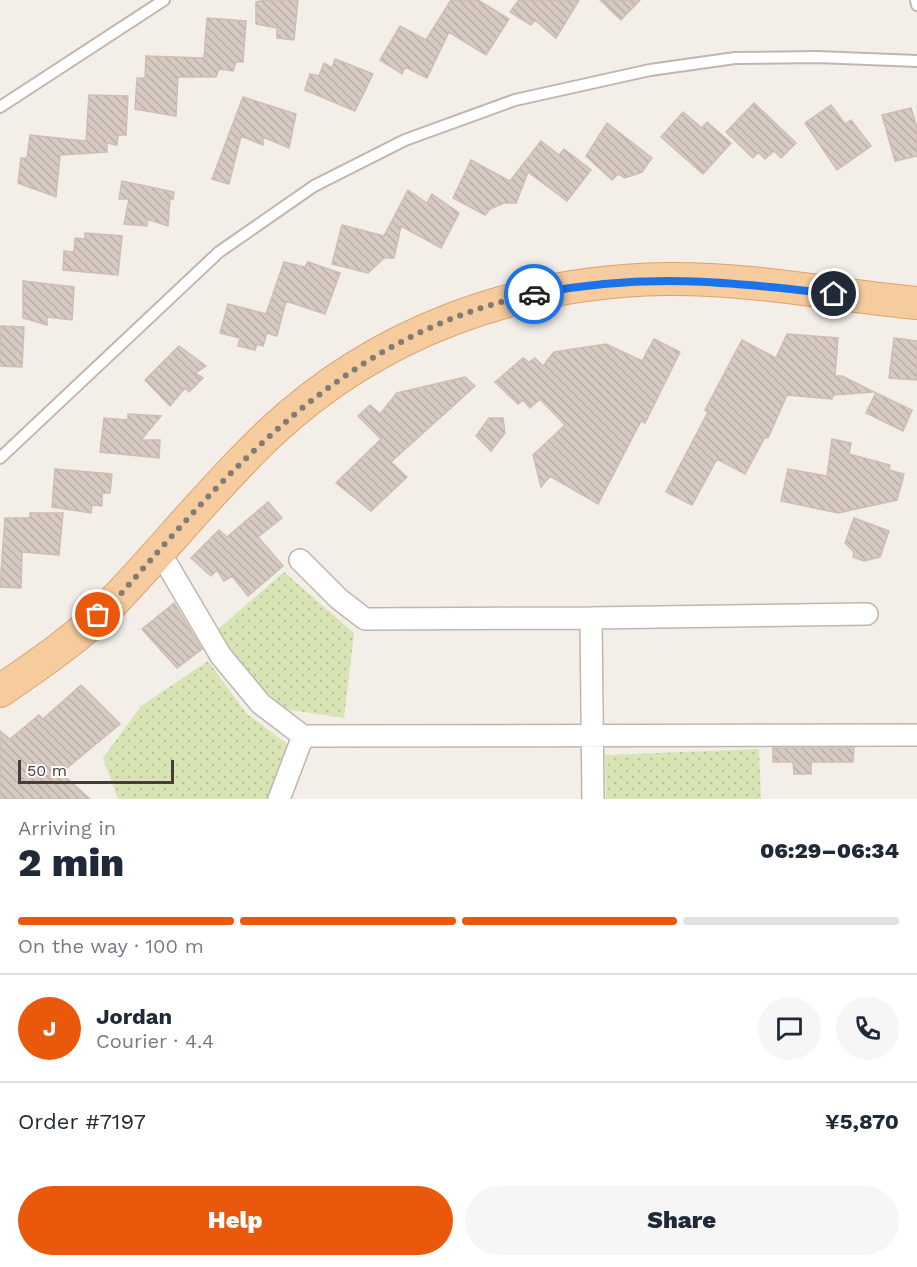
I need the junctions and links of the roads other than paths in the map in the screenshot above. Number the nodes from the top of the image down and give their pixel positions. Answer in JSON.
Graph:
{"nodes":[{"id":1,"x":164,"y":0,"type":"edge"},
{"id":2,"x":916,"y":0,"type":"edge"},
{"id":3,"x":917,"y":5,"type":"edge"},
{"id":4,"x":917,"y":61,"type":"edge"},
{"id":5,"x":0,"y":107,"type":"edge"},
{"id":6,"x":917,"y":303,"type":"edge"},
{"id":7,"x":0,"y":458,"type":"edge"},
{"id":8,"x":155,"y":555,"type":"junction"},
{"id":9,"x":300,"y":560,"type":"dead end"},
{"id":10,"x":867,"y":614,"type":"dead end"},
{"id":11,"x":591,"y":618,"type":"junction"},
{"id":12,"x":0,"y":691,"type":"edge"},
{"id":13,"x":593,"y":735,"type":"junction"},
{"id":14,"x":917,"y":735,"type":"edge"},
{"id":15,"x":303,"y":736,"type":"junction"},
{"id":16,"x":279,"y":799,"type":"edge"},
{"id":17,"x":593,"y":799,"type":"edge"}],
"edges":[{"from":1,"to":5,"type":"lane"},
{"from":2,"to":3,"type":"lane"},
{"from":4,"to":7,"type":"lane"},
{"from":6,"to":8,"type":"main road"},
{"from":8,"to":12,"type":"main road"},
{"from":8,"to":15,"type":"street"},
{"from":9,"to":11,"type":"street"},
{"from":10,"to":11,"type":"street"},
{"from":11,"to":13,"type":"street"},
{"from":13,"to":14,"type":"street"},
{"from":13,"to":15,"type":"street"},
{"from":13,"to":17,"type":"street"},
{"from":15,"to":16,"type":"street"}]}
